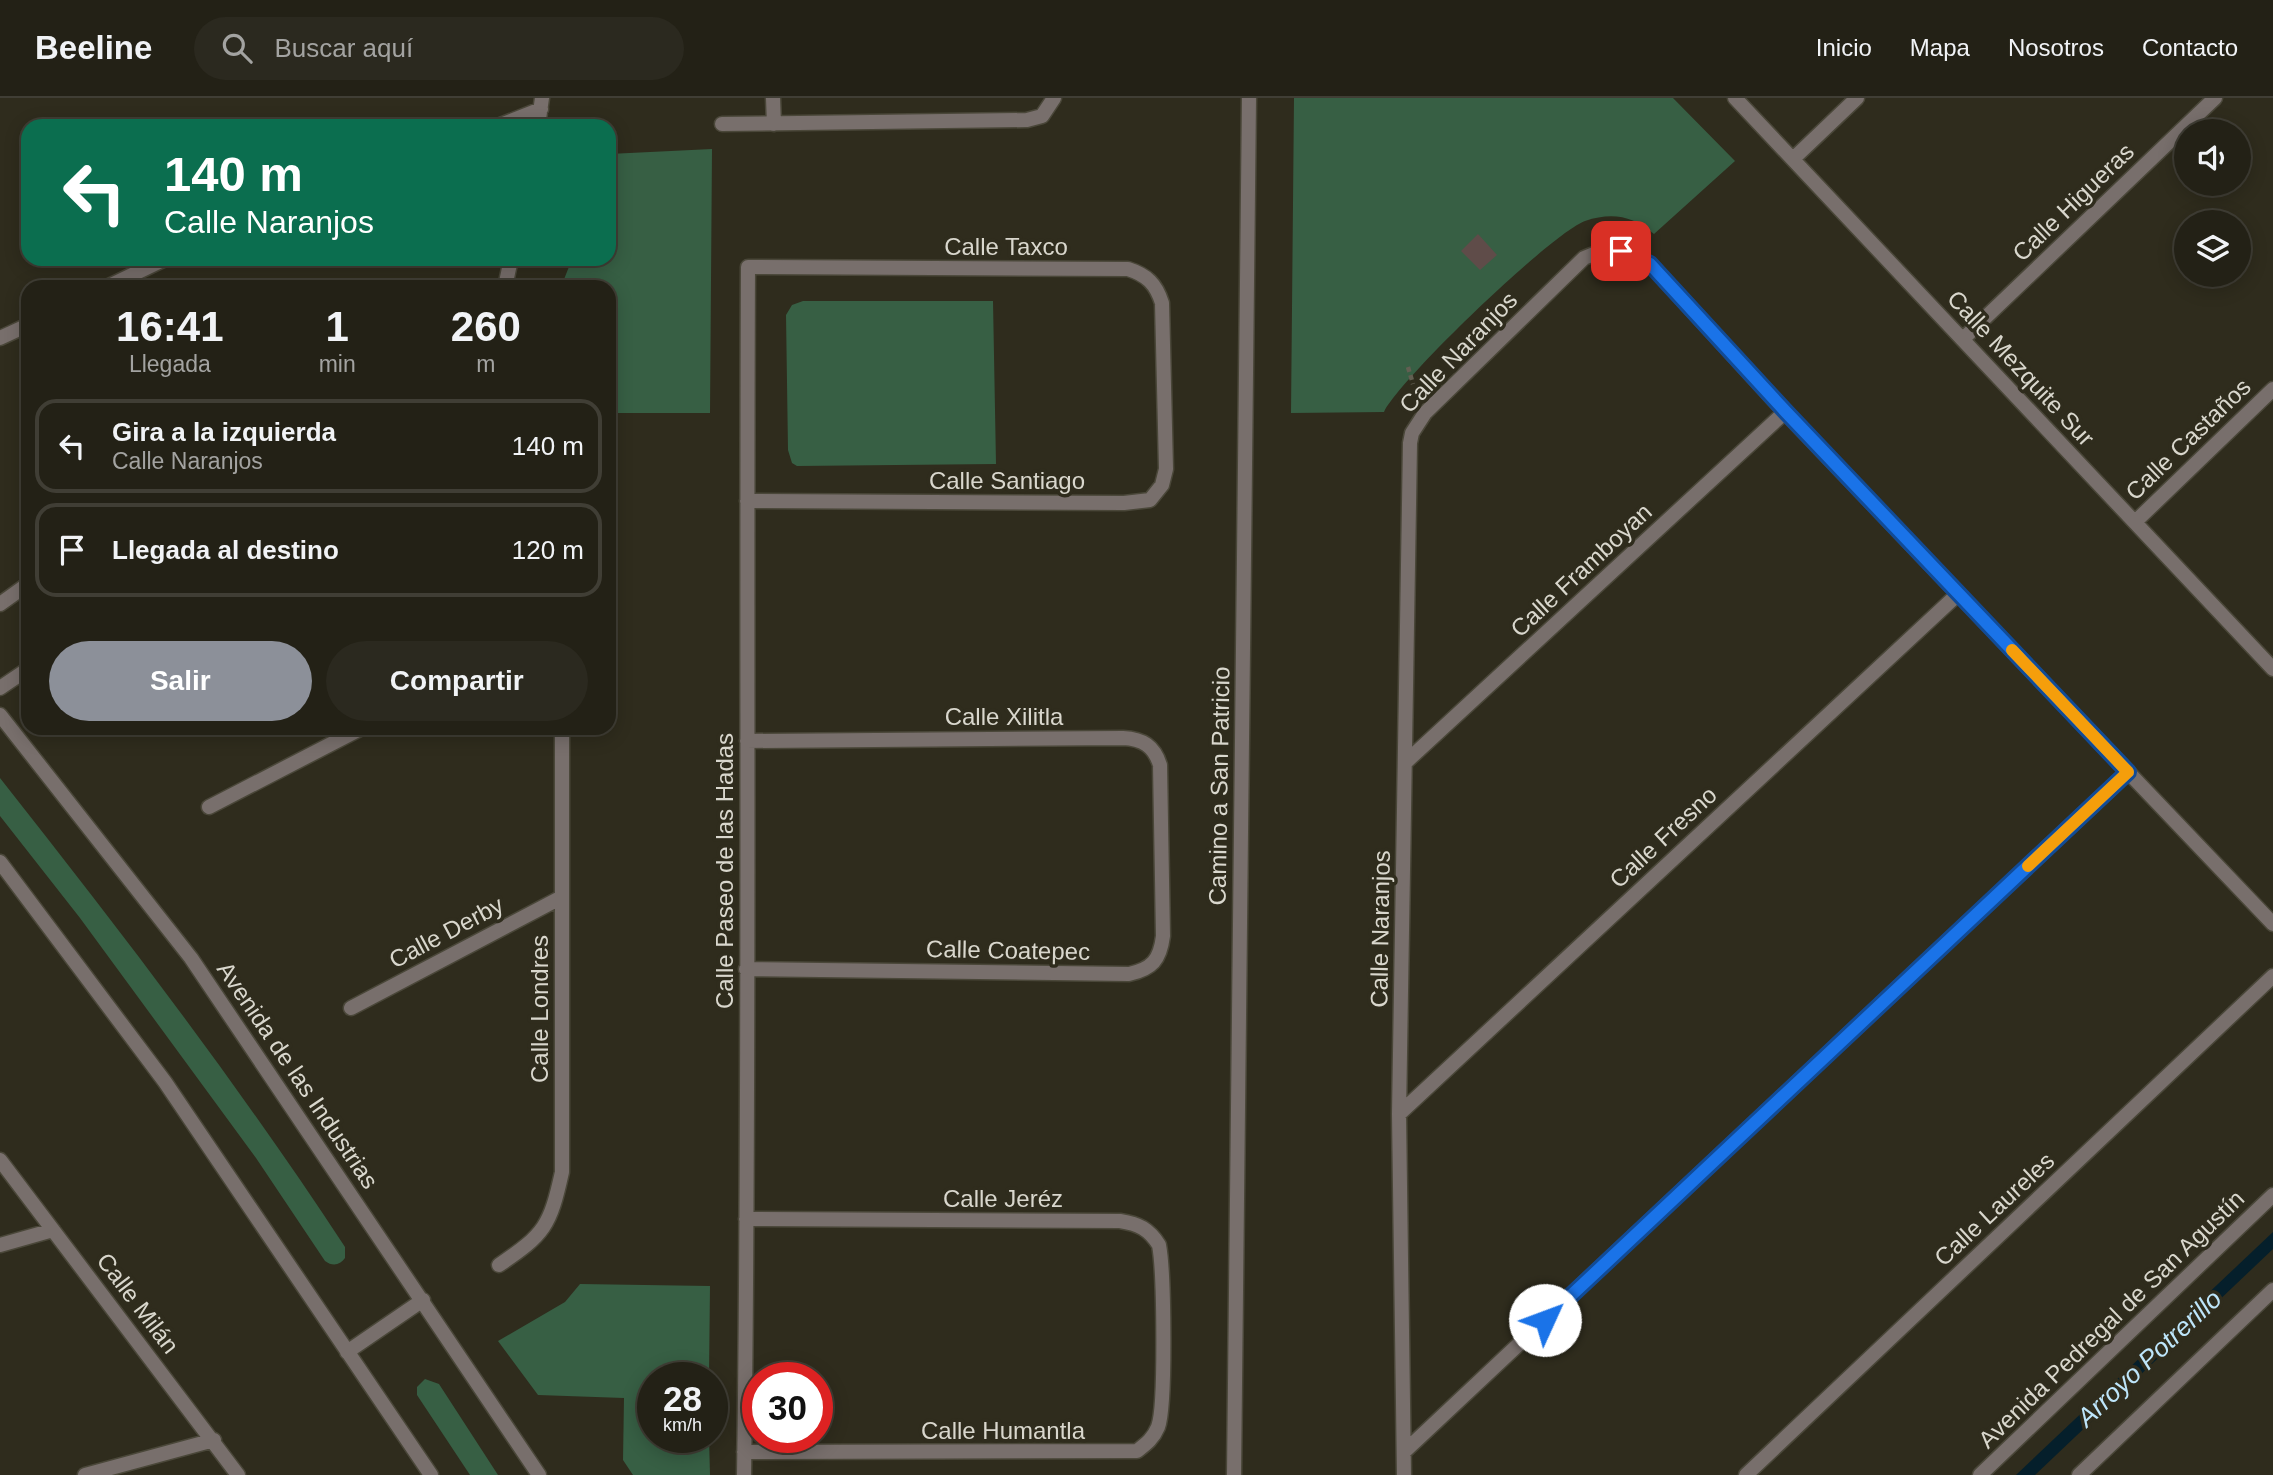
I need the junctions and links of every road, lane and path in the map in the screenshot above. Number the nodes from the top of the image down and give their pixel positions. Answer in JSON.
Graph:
{"nodes":[{"id":1,"x":773,"y":98,"type":"edge"},
{"id":2,"x":1054,"y":98,"type":"edge"},
{"id":3,"x":1250,"y":98,"type":"edge"},
{"id":4,"x":1735,"y":98,"type":"edge"},
{"id":5,"x":1857,"y":98,"type":"edge"},
{"id":6,"x":2215,"y":98,"type":"edge"},
{"id":7,"x":542,"y":103,"type":"edge"},
{"id":8,"x":511,"y":119,"type":"edge"},
{"id":9,"x":722,"y":124,"type":"dead end"},
{"id":10,"x":774,"y":124,"type":"junction"},
{"id":11,"x":1793,"y":159,"type":"junction"},
{"id":12,"x":150,"y":266,"type":"edge"},
{"id":13,"x":748,"y":267,"type":"joint"},
{"id":14,"x":122,"y":280,"type":"edge"},
{"id":15,"x":21,"y":328,"type":"edge"},
{"id":16,"x":0,"y":338,"type":"edge"},
{"id":17,"x":1963,"y":339,"type":"junction"},
{"id":18,"x":1408,"y":367,"type":"dead end"},
{"id":19,"x":1413,"y":384,"type":"dead end"},
{"id":20,"x":1164,"y":388,"type":"joint"},
{"id":21,"x":2273,"y":389,"type":"edge"},
{"id":22,"x":1786,"y":412,"type":"junction"},
{"id":23,"x":747,"y":501,"type":"junction"},
{"id":24,"x":2135,"y":522,"type":"junction"},
{"id":25,"x":21,"y":589,"type":"edge"},
{"id":26,"x":1958,"y":594,"type":"junction"},
{"id":27,"x":0,"y":604,"type":"edge"},
{"id":28,"x":2273,"y":669,"type":"edge"},
{"id":29,"x":21,"y":674,"type":"edge"},
{"id":30,"x":0,"y":688,"type":"edge"},
{"id":31,"x":0,"y":715,"type":"edge"},
{"id":32,"x":348,"y":735,"type":"edge"},
{"id":33,"x":562,"y":735,"type":"edge"},
{"id":34,"x":747,"y":741,"type":"junction"},
{"id":35,"x":1407,"y":761,"type":"junction"},
{"id":36,"x":2128,"y":772,"type":"junction"},
{"id":37,"x":209,"y":807,"type":"dead end"},
{"id":38,"x":1162,"y":853,"type":"joint"},
{"id":39,"x":0,"y":862,"type":"edge"},
{"id":40,"x":562,"y":897,"type":"junction"},
{"id":41,"x":2273,"y":924,"type":"edge"},
{"id":42,"x":746,"y":969,"type":"junction"},
{"id":43,"x":2273,"y":976,"type":"edge"},
{"id":44,"x":351,"y":1008,"type":"dead end"},
{"id":45,"x":1399,"y":1114,"type":"junction"},
{"id":46,"x":0,"y":1160,"type":"edge"},
{"id":47,"x":2273,"y":1195,"type":"edge"},
{"id":48,"x":746,"y":1219,"type":"junction"},
{"id":49,"x":53,"y":1230,"type":"junction"},
{"id":50,"x":0,"y":1245,"type":"edge"},
{"id":51,"x":499,"y":1265,"type":"dead end"},
{"id":52,"x":2273,"y":1290,"type":"edge"},
{"id":53,"x":423,"y":1300,"type":"junction"},
{"id":54,"x":1162,"y":1337,"type":"joint"},
{"id":55,"x":347,"y":1352,"type":"junction"},
{"id":56,"x":745,"y":1362,"type":"edge"},
{"id":57,"x":214,"y":1440,"type":"junction"},
{"id":58,"x":833,"y":1452,"type":"edge"},
{"id":59,"x":1404,"y":1452,"type":"junction"},
{"id":60,"x":744,"y":1453,"type":"edge"},
{"id":61,"x":85,"y":1475,"type":"edge"},
{"id":62,"x":238,"y":1475,"type":"edge"},
{"id":63,"x":431,"y":1475,"type":"edge"},
{"id":64,"x":539,"y":1475,"type":"edge"},
{"id":65,"x":744,"y":1475,"type":"edge"},
{"id":66,"x":1234,"y":1475,"type":"edge"},
{"id":67,"x":1404,"y":1475,"type":"edge"},
{"id":68,"x":1746,"y":1475,"type":"edge"},
{"id":69,"x":1980,"y":1475,"type":"edge"},
{"id":70,"x":2078,"y":1475,"type":"edge"}],
"edges":[{"from":1,"to":10,"type":"street"},
{"from":2,"to":10,"type":"street"},
{"from":3,"to":66,"type":"street","name":"Camino a San Patricio"},
{"from":4,"to":11,"type":"street","name":"Calle Mezquite Sur"},
{"from":5,"to":11,"type":"street"},
{"from":6,"to":17,"type":"street","name":"Calle Higueras"},
{"from":7,"to":8,"type":"street"},
{"from":9,"to":10,"type":"street"},
{"from":11,"to":17,"type":"street","name":"Calle Mezquite Sur"},
{"from":12,"to":14,"type":"street"},
{"from":13,"to":20,"type":"street","name":"Calle Taxco"},
{"from":13,"to":23,"type":"street","name":"Calle Paseo de las Hadas"},
{"from":15,"to":16,"type":"street"},
{"from":17,"to":24,"type":"street","name":"Calle Mezquite Sur"},
{"from":18,"to":19,"type":"path"},
{"from":20,"to":23,"type":"street","name":"Calle Santiago"},
{"from":21,"to":24,"type":"street","name":"Calle Castaños"},
{"from":22,"to":26,"type":"street","name":"Calle Naranjos"},
{"from":22,"to":35,"type":"street","name":"Calle Framboyan"},
{"from":22,"to":35,"type":"street","name":"Calle Naranjos"},
{"from":23,"to":34,"type":"street","name":"Calle Paseo de las Hadas"},
{"from":24,"to":28,"type":"street","name":"Calle Mezquite Sur"},
{"from":25,"to":27,"type":"street"},
{"from":26,"to":36,"type":"street","name":"Calle Naranjos"},
{"from":26,"to":45,"type":"street","name":"Calle Fresno"},
{"from":29,"to":30,"type":"street"},
{"from":31,"to":53,"type":"street","name":"Avenida de las Industrias"},
{"from":32,"to":37,"type":"street"},
{"from":33,"to":40,"type":"street","name":"Calle Londres"},
{"from":34,"to":38,"type":"street","name":"Calle Xilitla"},
{"from":34,"to":42,"type":"street","name":"Calle Paseo de las Hadas"},
{"from":35,"to":45,"type":"street","name":"Calle Naranjos"},
{"from":36,"to":41,"type":"street","name":"Calle Naranjos"},
{"from":36,"to":59,"type":"street"},
{"from":38,"to":42,"type":"street","name":"Calle Coatepec"},
{"from":39,"to":55,"type":"street"},
{"from":40,"to":44,"type":"street","name":"Calle Derby"},
{"from":40,"to":51,"type":"street","name":"Calle Londres"},
{"from":42,"to":48,"type":"street","name":"Calle Paseo de las Hadas"},
{"from":43,"to":68,"type":"street","name":"Calle Laureles"},
{"from":45,"to":59,"type":"street","name":"Calle Naranjos"},
{"from":46,"to":49,"type":"street","name":"Calle Milán"},
{"from":47,"to":69,"type":"street","name":"Avenida Pedregal de San Agustín"},
{"from":48,"to":54,"type":"street","name":"Calle Jeréz"},
{"from":48,"to":56,"type":"street","name":"Calle Paseo de las Hadas"},
{"from":49,"to":50,"type":"street"},
{"from":49,"to":57,"type":"street","name":"Calle Milán"},
{"from":52,"to":70,"type":"street"},
{"from":53,"to":55,"type":"street"},
{"from":53,"to":64,"type":"street","name":"Avenida de las Industrias"},
{"from":54,"to":58,"type":"street","name":"Calle Humantla"},
{"from":55,"to":63,"type":"street"},
{"from":57,"to":61,"type":"street"},
{"from":57,"to":62,"type":"street","name":"Calle Milán"},
{"from":59,"to":67,"type":"street","name":"Calle Naranjos"},
{"from":60,"to":65,"type":"street","name":"Calle Paseo de las Hadas"}]}
